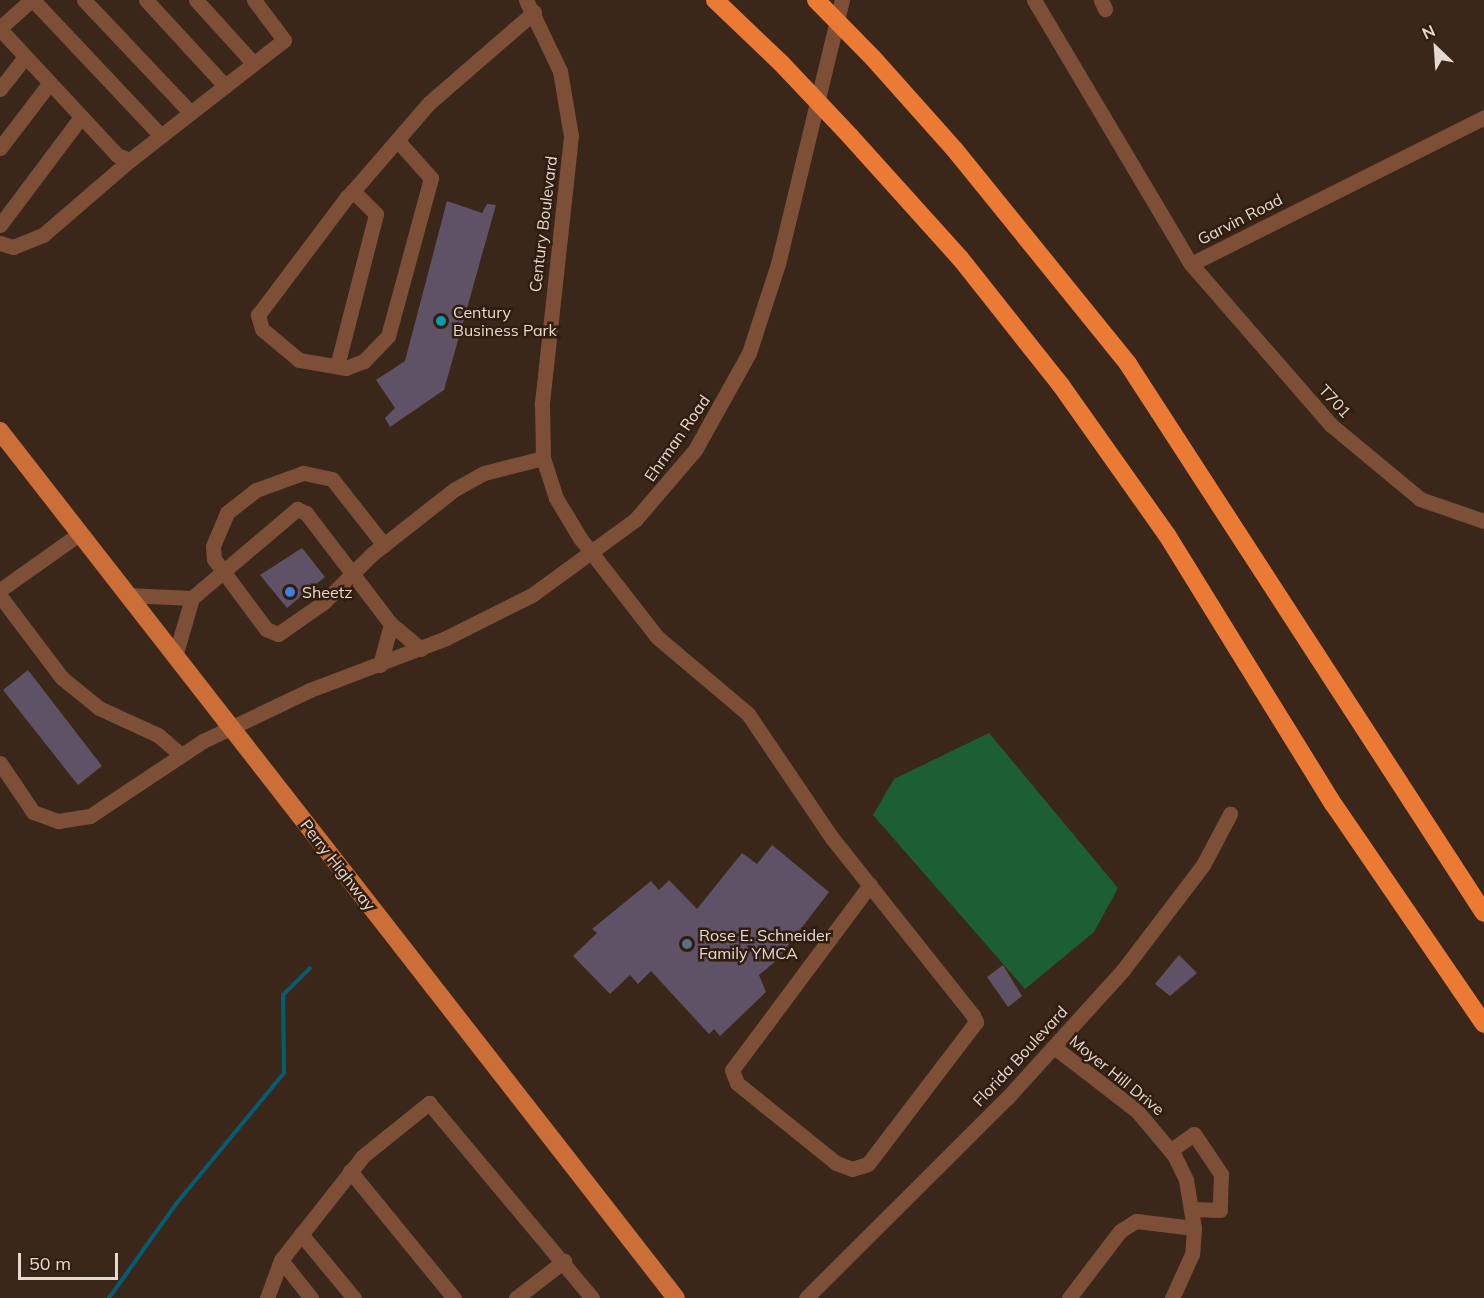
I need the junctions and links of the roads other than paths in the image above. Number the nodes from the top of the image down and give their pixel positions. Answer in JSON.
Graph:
{"nodes":[{"id":1,"x":32,"y":0,"type":"edge"},
{"id":2,"x":84,"y":0,"type":"edge"},
{"id":3,"x":146,"y":0,"type":"edge"},
{"id":4,"x":196,"y":0,"type":"edge"},
{"id":5,"x":254,"y":0,"type":"edge"},
{"id":6,"x":715,"y":0,"type":"edge"},
{"id":7,"x":816,"y":0,"type":"edge"},
{"id":8,"x":843,"y":0,"type":"edge"},
{"id":9,"x":1034,"y":0,"type":"edge"},
{"id":10,"x":530,"y":6,"type":"edge"},
{"id":11,"x":0,"y":28,"type":"edge"},
{"id":12,"x":25,"y":57,"type":"junction"},
{"id":13,"x":254,"y":64,"type":"junction"},
{"id":14,"x":49,"y":84,"type":"junction"},
{"id":15,"x":225,"y":86,"type":"junction"},
{"id":16,"x":0,"y":89,"type":"edge"},
{"id":17,"x":190,"y":112,"type":"junction"},
{"id":18,"x":81,"y":117,"type":"junction"},
{"id":19,"x":1484,"y":117,"type":"edge"},
{"id":20,"x":160,"y":135,"type":"junction"},
{"id":21,"x":397,"y":140,"type":"junction"},
{"id":22,"x":0,"y":148,"type":"edge"},
{"id":23,"x":130,"y":159,"type":"junction"},
{"id":24,"x":353,"y":191,"type":"junction"},
{"id":25,"x":0,"y":225,"type":"edge"},
{"id":26,"x":0,"y":243,"type":"edge"},
{"id":27,"x":1191,"y":264,"type":"junction"},
{"id":28,"x":337,"y":366,"type":"junction"},
{"id":29,"x":0,"y":432,"type":"edge"},
{"id":30,"x":543,"y":458,"type":"junction"},
{"id":31,"x":1484,"y":522,"type":"edge"},
{"id":32,"x":79,"y":534,"type":"junction"},
{"id":33,"x":384,"y":544,"type":"junction"},
{"id":34,"x":594,"y":555,"type":"junction"},
{"id":35,"x":223,"y":571,"type":"junction"},
{"id":36,"x":353,"y":574,"type":"junction"},
{"id":37,"x":0,"y":590,"type":"edge"},
{"id":38,"x":127,"y":595,"type":"junction"},
{"id":39,"x":0,"y":596,"type":"edge"},
{"id":40,"x":192,"y":598,"type":"junction"},
{"id":41,"x":391,"y":624,"type":"junction"},
{"id":42,"x":421,"y":649,"type":"junction"},
{"id":43,"x":175,"y":656,"type":"junction"},
{"id":44,"x":380,"y":665,"type":"junction"},
{"id":45,"x":231,"y":728,"type":"junction"},
{"id":46,"x":182,"y":755,"type":"junction"},
{"id":47,"x":0,"y":763,"type":"edge"},
{"id":48,"x":1230,"y":814,"type":"dead end"},
{"id":49,"x":870,"y":885,"type":"junction"},
{"id":50,"x":1484,"y":913,"type":"edge"},
{"id":51,"x":1484,"y":1024,"type":"edge"},
{"id":52,"x":1054,"y":1047,"type":"junction"},
{"id":53,"x":1171,"y":1150,"type":"junction"},
{"id":54,"x":350,"y":1171,"type":"junction"},
{"id":55,"x":1192,"y":1209,"type":"junction"},
{"id":56,"x":1194,"y":1228,"type":"junction"},
{"id":57,"x":301,"y":1234,"type":"junction"},
{"id":58,"x":281,"y":1260,"type":"junction"},
{"id":59,"x":564,"y":1261,"type":"junction"},
{"id":60,"x":267,"y":1298,"type":"edge"},
{"id":61,"x":311,"y":1298,"type":"edge"},
{"id":62,"x":354,"y":1298,"type":"edge"},
{"id":63,"x":454,"y":1298,"type":"edge"},
{"id":64,"x":516,"y":1298,"type":"edge"},
{"id":65,"x":592,"y":1298,"type":"edge"},
{"id":66,"x":676,"y":1298,"type":"edge"},
{"id":67,"x":806,"y":1298,"type":"edge"},
{"id":68,"x":1069,"y":1298,"type":"edge"},
{"id":69,"x":1172,"y":1298,"type":"edge"}],
"edges":[{"from":1,"to":11,"type":"street"},
{"from":1,"to":20,"type":"street"},
{"from":2,"to":17,"type":"street"},
{"from":3,"to":15,"type":"street"},
{"from":4,"to":13,"type":"street"},
{"from":5,"to":13,"type":"street"},
{"from":6,"to":51,"type":"highway","bridge":true},
{"from":7,"to":50,"type":"highway","bridge":true},
{"from":8,"to":34,"type":"street","name":"Ehrman Road"},
{"from":9,"to":27,"type":"street","name":"Garvin Road"},
{"from":10,"to":21,"type":"street"},
{"from":10,"to":30,"type":"street","name":"Century Boulevard"},
{"from":11,"to":12,"type":"street"},
{"from":12,"to":14,"type":"street"},
{"from":12,"to":16,"type":"street"},
{"from":13,"to":15,"type":"street"},
{"from":14,"to":18,"type":"street"},
{"from":14,"to":22,"type":"street"},
{"from":15,"to":17,"type":"street"},
{"from":17,"to":20,"type":"street"},
{"from":18,"to":23,"type":"street"},
{"from":18,"to":25,"type":"street"},
{"from":19,"to":27,"type":"street","name":"Garvin Road"},
{"from":20,"to":23,"type":"street"},
{"from":21,"to":24,"type":"street"},
{"from":21,"to":28,"type":"street"},
{"from":23,"to":26,"type":"street"},
{"from":24,"to":28,"type":"street"},
{"from":24,"to":28,"type":"street"},
{"from":27,"to":31,"type":"street","name":"T701"},
{"from":29,"to":32,"type":"main road","name":"Perry Highway"},
{"from":30,"to":33,"type":"street"},
{"from":30,"to":34,"type":"street","name":"Century Boulevard"},
{"from":32,"to":37,"type":"street"},
{"from":32,"to":38,"type":"main road","name":"Perry Highway"},
{"from":33,"to":35,"type":"street"},
{"from":33,"to":36,"type":"street"},
{"from":34,"to":42,"type":"street","name":"Ehrman Road"},
{"from":34,"to":49,"type":"street","name":"Century Boulevard"},
{"from":35,"to":36,"type":"street"},
{"from":35,"to":36,"type":"street"},
{"from":35,"to":40,"type":"street"},
{"from":36,"to":41,"type":"street"},
{"from":38,"to":40,"type":"street"},
{"from":38,"to":43,"type":"main road","name":"Perry Highway"},
{"from":39,"to":46,"type":"street"},
{"from":40,"to":43,"type":"street"},
{"from":41,"to":42,"type":"street"},
{"from":41,"to":44,"type":"street"},
{"from":42,"to":44,"type":"street","name":"Ehrman Road"},
{"from":43,"to":45,"type":"main road","name":"Perry Highway"},
{"from":44,"to":45,"type":"street","name":"Ehrman Road"},
{"from":45,"to":46,"type":"street","name":"Ehrman Road"},
{"from":45,"to":66,"type":"main road","name":"Perry Highway"},
{"from":46,"to":47,"type":"street","name":"Ehrman Road"},
{"from":48,"to":52,"type":"street","name":"Florida Boulevard"},
{"from":49,"to":49,"type":"street","name":"Century Boulevard"},
{"from":52,"to":53,"type":"street","name":"Moyer Hill Drive"},
{"from":52,"to":67,"type":"street","name":"Florida Boulevard"},
{"from":53,"to":55,"type":"street","name":"Moyer Hill Drive"},
{"from":53,"to":55,"type":"street"},
{"from":54,"to":57,"type":"street"},
{"from":54,"to":59,"type":"street"},
{"from":54,"to":63,"type":"street"},
{"from":55,"to":56,"type":"street","name":"Moyer Hill Drive"},
{"from":56,"to":68,"type":"street"},
{"from":56,"to":69,"type":"street","name":"Moyer Hill Drive"},
{"from":57,"to":58,"type":"street"},
{"from":57,"to":62,"type":"street"},
{"from":58,"to":60,"type":"street"},
{"from":58,"to":61,"type":"street"},
{"from":59,"to":64,"type":"street"},
{"from":59,"to":65,"type":"street"}]}
